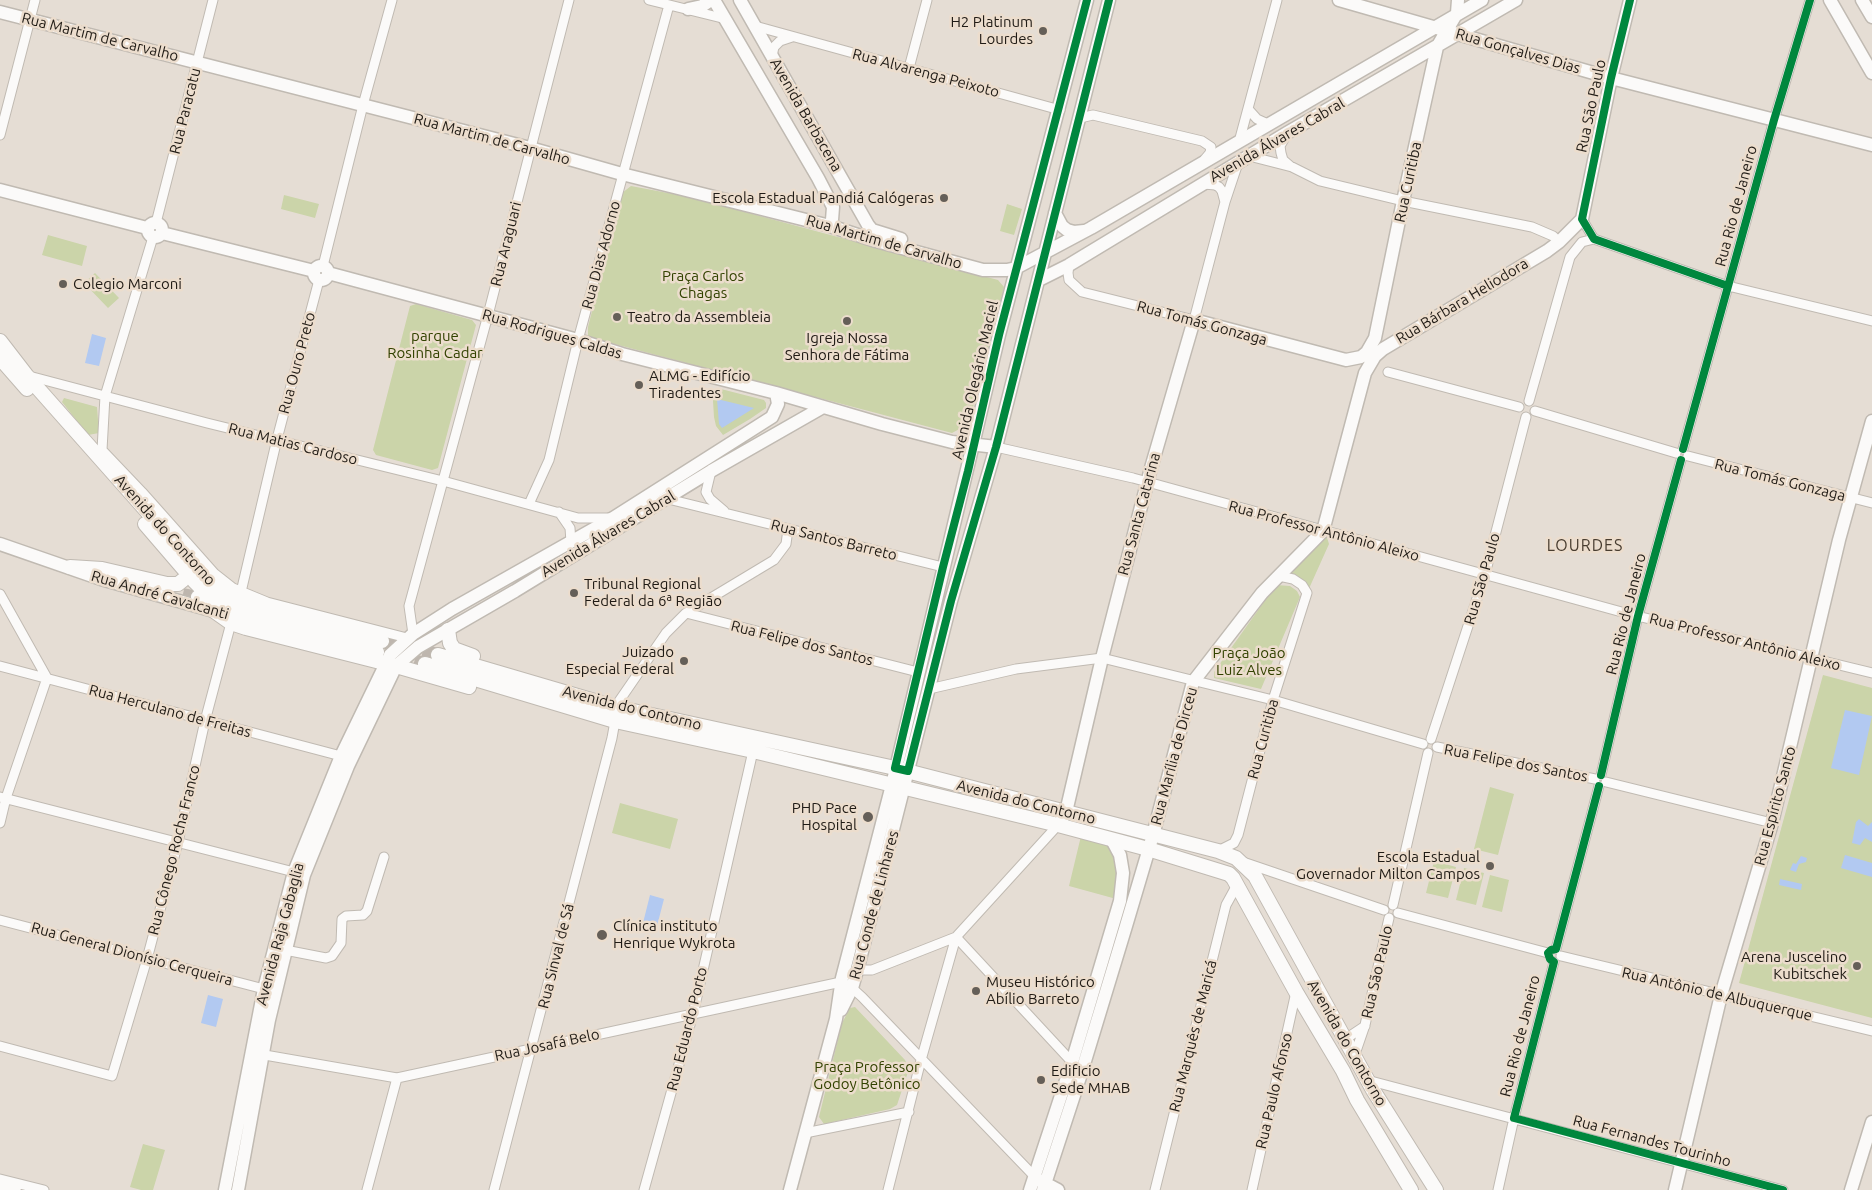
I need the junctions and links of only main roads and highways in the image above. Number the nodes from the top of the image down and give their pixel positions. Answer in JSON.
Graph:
{"nodes":[{"id":1,"x":0,"y":341,"type":"edge"},
{"id":2,"x":0,"y":358,"type":"edge"},
{"id":3,"x":172,"y":555,"type":"junction"},
{"id":4,"x":70,"y":567,"type":"road end"},
{"id":5,"x":183,"y":580,"type":"junction"},
{"id":6,"x":448,"y":630,"type":"road end"},
{"id":7,"x":385,"y":655,"type":"junction"},
{"id":8,"x":438,"y":655,"type":"tunnel mouth"},
{"id":9,"x":425,"y":664,"type":"tunnel mouth"},
{"id":10,"x":615,"y":714,"type":"junction"},
{"id":11,"x":1411,"y":1190,"type":"edge"},
{"id":12,"x":1436,"y":1190,"type":"edge"}],
"edges":[{"from":1,"to":7,"type":"main road","name":"Avenida do Contorno"},
{"from":2,"to":3,"type":"main road","name":"Avenida do Contorno"},
{"from":3,"to":5,"type":"main road"},
{"from":3,"to":7,"type":"main road","name":"Avenida do Contorno"},
{"from":4,"to":5,"type":"main road"},
{"from":5,"to":7,"type":"main road"},
{"from":6,"to":10,"type":"main road"},
{"from":7,"to":10,"type":"main road"},
{"from":8,"to":10,"type":"main road","name":"Avenida do Contorno"},
{"from":9,"to":10,"type":"main road","name":"Avenida do Contorno"},
{"from":10,"to":11,"type":"main road","name":"Avenida do Contorno"},
{"from":10,"to":12,"type":"main road","name":"Avenida do Contorno"}]}
